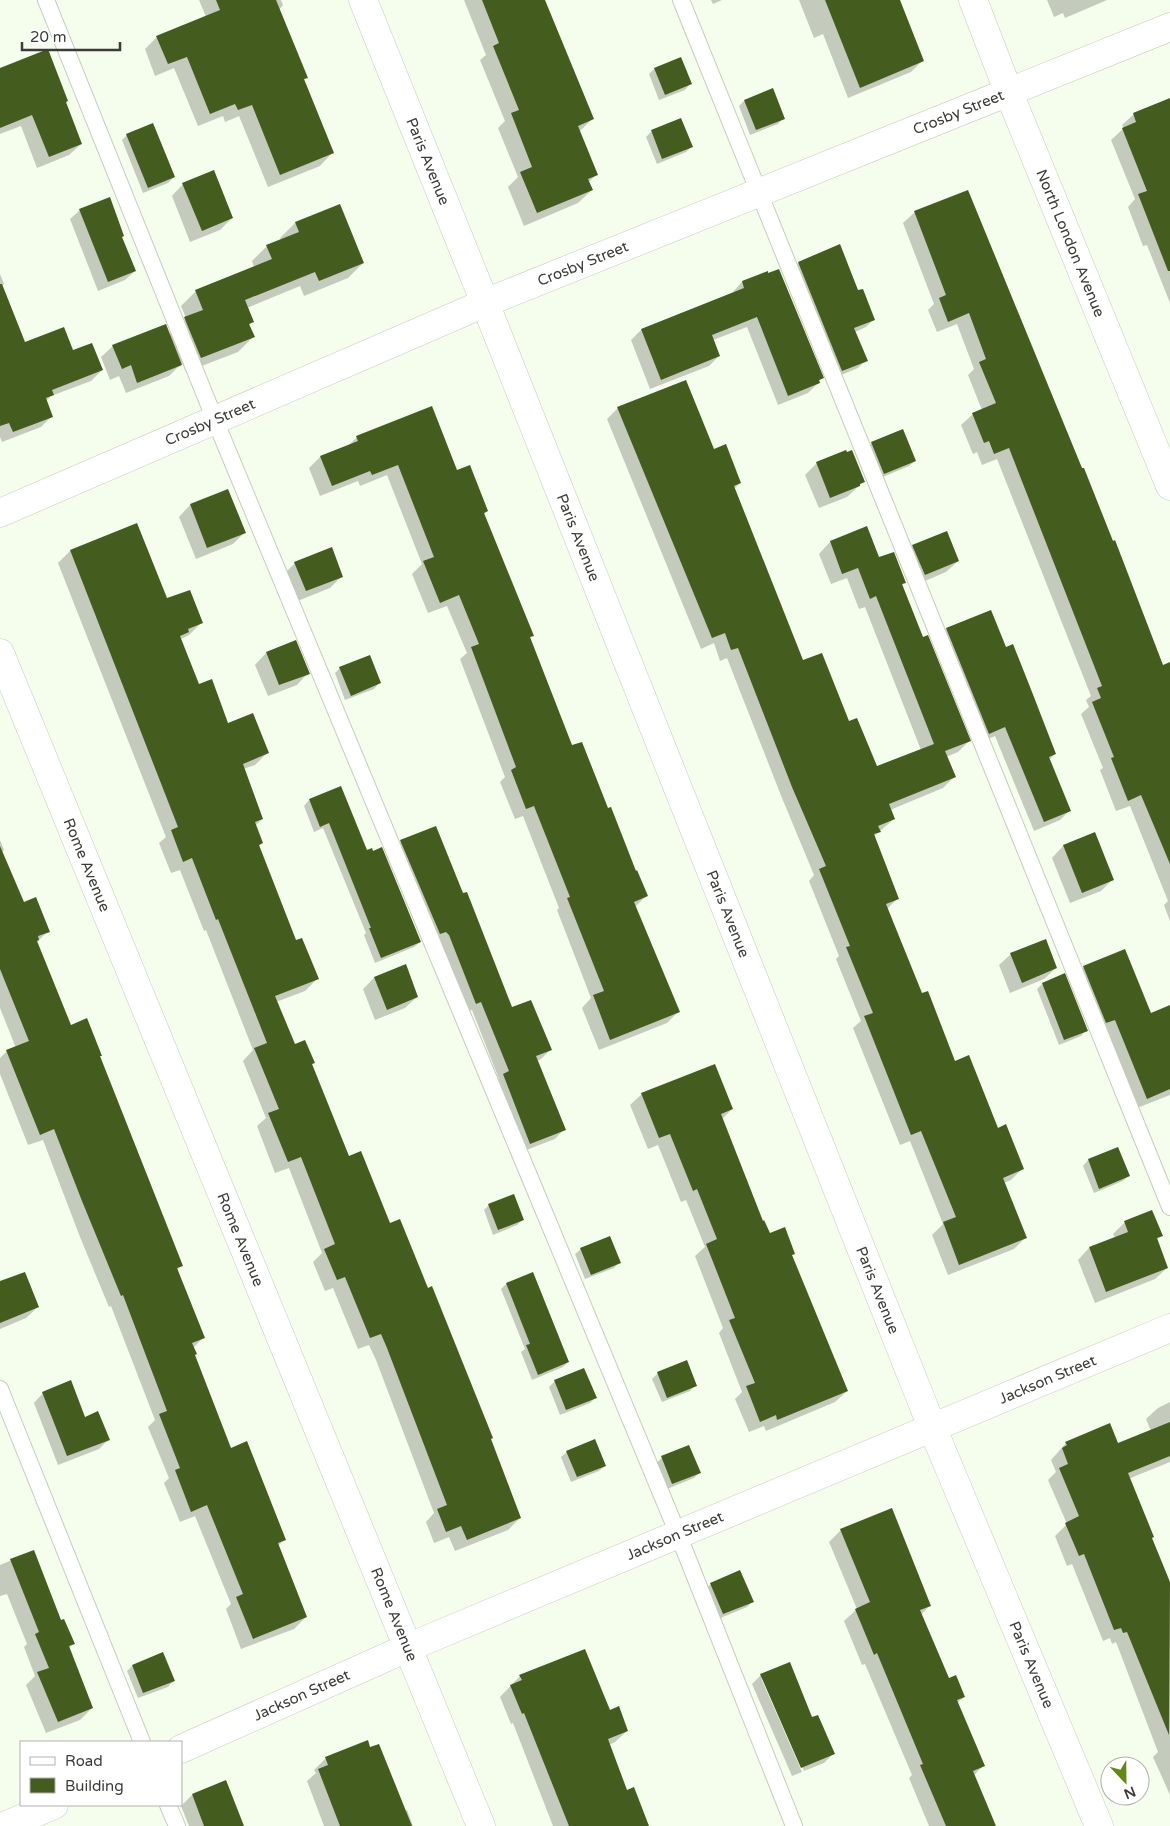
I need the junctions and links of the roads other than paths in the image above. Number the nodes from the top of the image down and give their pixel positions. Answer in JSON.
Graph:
{"nodes":[{"id":1,"x":46,"y":0,"type":"edge"},
{"id":2,"x":363,"y":0,"type":"edge"},
{"id":3,"x":681,"y":0,"type":"edge"},
{"id":4,"x":973,"y":0,"type":"edge"},
{"id":5,"x":1170,"y":27,"type":"edge"},
{"id":6,"x":1009,"y":93,"type":"junction"},
{"id":7,"x":758,"y":193,"type":"junction"},
{"id":8,"x":485,"y":303,"type":"junction"},
{"id":9,"x":215,"y":420,"type":"junction"},
{"id":10,"x":1170,"y":486,"type":"edge"},
{"id":11,"x":0,"y":513,"type":"edge"},
{"id":12,"x":0,"y":653,"type":"edge"},
{"id":13,"x":1170,"y":1207,"type":"edge"},
{"id":14,"x":1170,"y":1328,"type":"edge"},
{"id":15,"x":0,"y":1389,"type":"edge"},
{"id":16,"x":932,"y":1427,"type":"junction"},
{"id":17,"x":678,"y":1534,"type":"junction"},
{"id":18,"x":407,"y":1648,"type":"junction"},
{"id":19,"x":142,"y":1741,"type":"edge"},
{"id":20,"x":182,"y":1749,"type":"edge"},
{"id":21,"x":52,"y":1806,"type":"edge"},
{"id":22,"x":168,"y":1806,"type":"edge"},
{"id":23,"x":4,"y":1826,"type":"edge"},
{"id":24,"x":177,"y":1826,"type":"edge"},
{"id":25,"x":481,"y":1826,"type":"edge"},
{"id":26,"x":794,"y":1826,"type":"edge"},
{"id":27,"x":1099,"y":1826,"type":"edge"}],
"edges":[{"from":1,"to":9,"type":"lane"},
{"from":2,"to":8,"type":"street","name":"Paris Avenue"},
{"from":3,"to":7,"type":"lane"},
{"from":4,"to":6,"type":"street","name":"North London Avenue"},
{"from":5,"to":6,"type":"street","name":"Crosby Street"},
{"from":6,"to":7,"type":"street","name":"Crosby Street"},
{"from":6,"to":10,"type":"street","name":"North London Avenue"},
{"from":7,"to":8,"type":"street","name":"Crosby Street"},
{"from":7,"to":13,"type":"lane"},
{"from":8,"to":9,"type":"street","name":"Crosby Street"},
{"from":8,"to":16,"type":"street","name":"Paris Avenue"},
{"from":9,"to":11,"type":"street","name":"Crosby Street"},
{"from":9,"to":17,"type":"lane"},
{"from":12,"to":18,"type":"street","name":"Rome Avenue"},
{"from":14,"to":16,"type":"street","name":"Jackson Street"},
{"from":15,"to":19,"type":"lane"},
{"from":16,"to":17,"type":"street","name":"Jackson Street"},
{"from":16,"to":27,"type":"street","name":"Paris Avenue"},
{"from":17,"to":18,"type":"street","name":"Jackson Street"},
{"from":17,"to":26,"type":"lane"},
{"from":18,"to":20,"type":"street","name":"Jackson Street"},
{"from":18,"to":25,"type":"street","name":"Rome Avenue"},
{"from":21,"to":23,"type":"street"},
{"from":22,"to":24,"type":"lane"}]}
